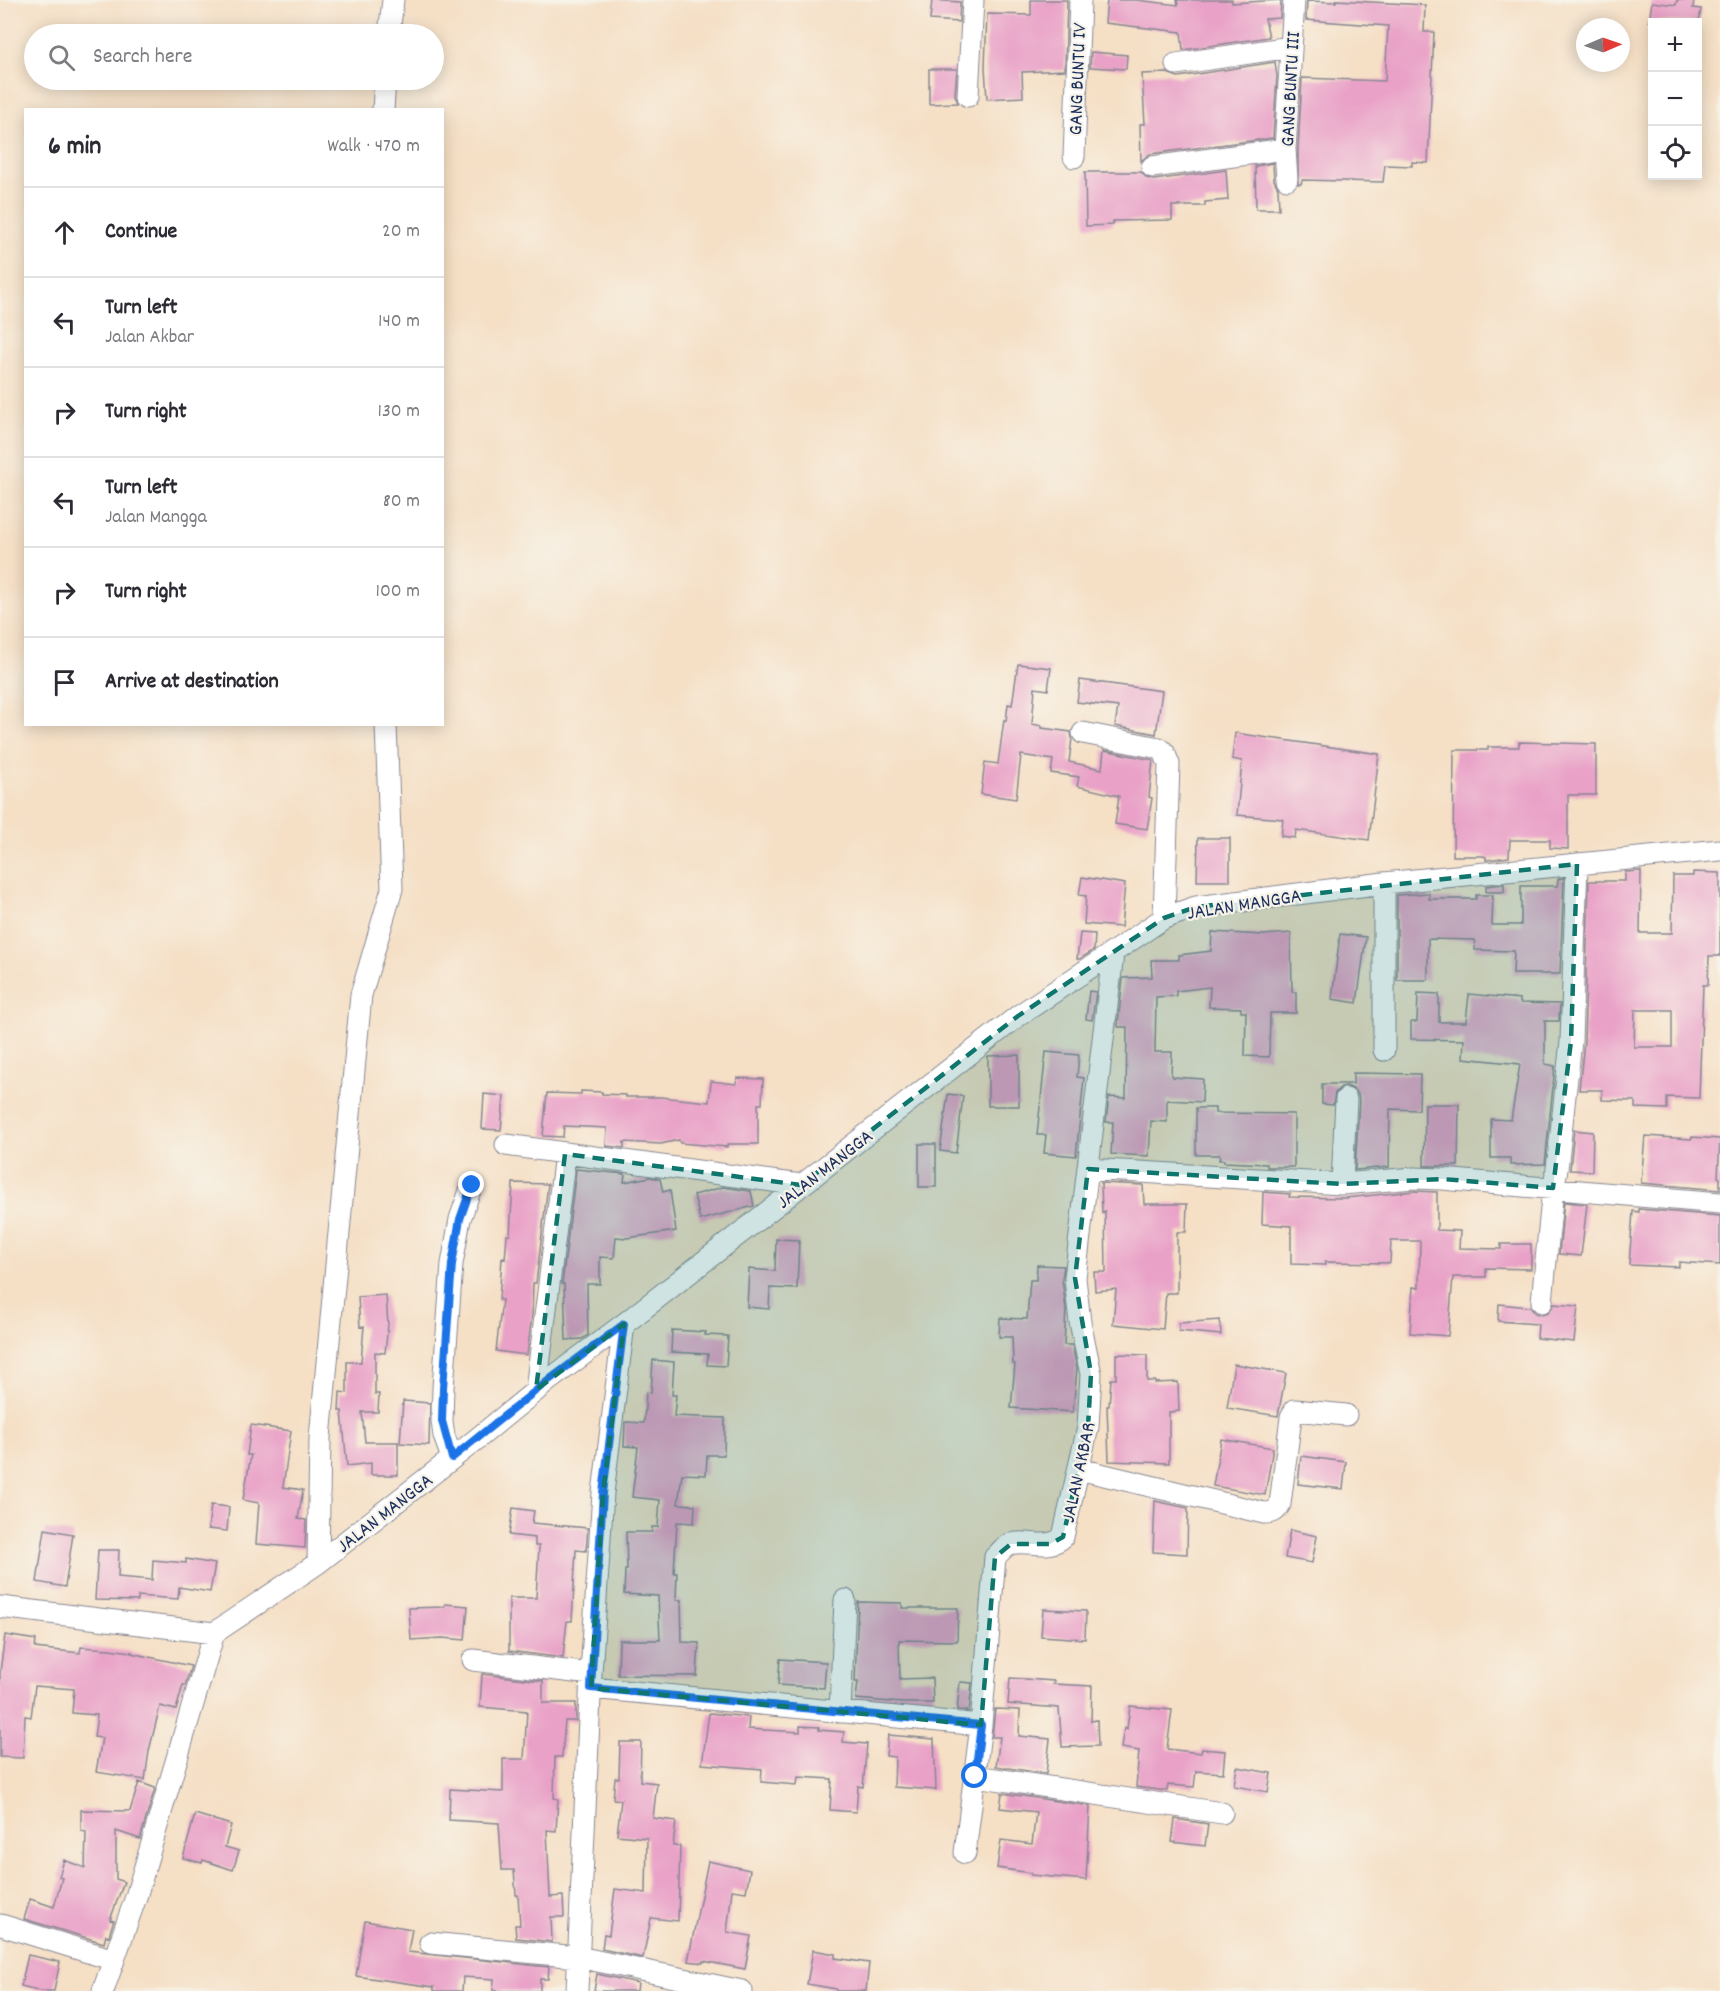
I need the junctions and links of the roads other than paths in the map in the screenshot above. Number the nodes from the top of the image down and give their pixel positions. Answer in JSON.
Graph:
{"nodes":[{"id":1,"x":393,"y":0,"type":"edge"},
{"id":2,"x":973,"y":0,"type":"edge"},
{"id":3,"x":1080,"y":0,"type":"edge"},
{"id":4,"x":1294,"y":0,"type":"edge"},
{"id":5,"x":390,"y":24,"type":"edge"},
{"id":6,"x":1290,"y":47,"type":"junction"},
{"id":7,"x":1176,"y":64,"type":"dead end"},
{"id":8,"x":384,"y":90,"type":"edge"},
{"id":9,"x":968,"y":96,"type":"dead end"},
{"id":10,"x":383,"y":108,"type":"edge"},
{"id":11,"x":1286,"y":149,"type":"junction"},
{"id":12,"x":1074,"y":158,"type":"dead end"},
{"id":13,"x":1152,"y":167,"type":"dead end"},
{"id":14,"x":1287,"y":179,"type":"dead end"},
{"id":15,"x":386,"y":726,"type":"edge"},
{"id":16,"x":1083,"y":733,"type":"dead end"},
{"id":17,"x":1720,"y":850,"type":"edge"},
{"id":18,"x":1577,"y":864,"type":"junction"},
{"id":19,"x":1384,"y":883,"type":"junction"},
{"id":20,"x":1164,"y":918,"type":"junction"},
{"id":21,"x":1113,"y":954,"type":"junction"},
{"id":22,"x":1384,"y":1050,"type":"dead end"},
{"id":23,"x":1346,"y":1099,"type":"dead end"},
{"id":24,"x":506,"y":1145,"type":"dead end"},
{"id":25,"x":565,"y":1154,"type":"junction"},
{"id":26,"x":1088,"y":1169,"type":"junction"},
{"id":27,"x":1342,"y":1184,"type":"junction"},
{"id":28,"x":472,"y":1185,"type":"dead end"},
{"id":29,"x":801,"y":1185,"type":"junction"},
{"id":30,"x":1552,"y":1188,"type":"junction"},
{"id":31,"x":1720,"y":1203,"type":"edge"},
{"id":32,"x":1542,"y":1302,"type":"dead end"},
{"id":33,"x":624,"y":1324,"type":"junction"},
{"id":34,"x":536,"y":1390,"type":"junction"},
{"id":35,"x":1346,"y":1415,"type":"dead end"},
{"id":36,"x":452,"y":1458,"type":"junction"},
{"id":37,"x":1078,"y":1469,"type":"junction"},
{"id":38,"x":318,"y":1563,"type":"junction"},
{"id":39,"x":845,"y":1600,"type":"dead end"},
{"id":40,"x":0,"y":1606,"type":"edge"},
{"id":41,"x":214,"y":1633,"type":"junction"},
{"id":42,"x":473,"y":1660,"type":"dead end"},
{"id":43,"x":591,"y":1681,"type":"junction"},
{"id":44,"x":840,"y":1712,"type":"junction"},
{"id":45,"x":981,"y":1725,"type":"junction"},
{"id":46,"x":975,"y":1776,"type":"junction"},
{"id":47,"x":1222,"y":1814,"type":"dead end"},
{"id":48,"x":965,"y":1853,"type":"dead end"},
{"id":49,"x":1,"y":1925,"type":"edge"},
{"id":50,"x":430,"y":1943,"type":"dead end"},
{"id":51,"x":578,"y":1957,"type":"junction"},
{"id":52,"x":114,"y":1960,"type":"junction"},
{"id":53,"x":104,"y":1991,"type":"edge"},
{"id":54,"x":577,"y":1991,"type":"edge"},
{"id":55,"x":742,"y":1991,"type":"edge"}],
"edges":[{"from":1,"to":5,"type":"street"},
{"from":2,"to":9,"type":"street"},
{"from":3,"to":12,"type":"street","name":"GANG BUNTU IV"},
{"from":4,"to":6,"type":"street","name":"GANG BUNTU III"},
{"from":6,"to":7,"type":"street"},
{"from":6,"to":11,"type":"street","name":"GANG BUNTU III"},
{"from":8,"to":10,"type":"street"},
{"from":11,"to":13,"type":"street"},
{"from":11,"to":14,"type":"street","name":"GANG BUNTU III"},
{"from":15,"to":38,"type":"street"},
{"from":16,"to":20,"type":"street"},
{"from":17,"to":18,"type":"street","name":"JALAN MANGGA"},
{"from":18,"to":19,"type":"street","name":"JALAN MANGGA"},
{"from":18,"to":30,"type":"street"},
{"from":19,"to":20,"type":"street","name":"JALAN MANGGA"},
{"from":19,"to":22,"type":"street"},
{"from":20,"to":21,"type":"street","name":"JALAN MANGGA"},
{"from":21,"to":26,"type":"street","name":"JALAN AKBAR"},
{"from":21,"to":29,"type":"street","name":"JALAN MANGGA"},
{"from":23,"to":27,"type":"street"},
{"from":24,"to":25,"type":"street"},
{"from":25,"to":29,"type":"street"},
{"from":25,"to":34,"type":"street"},
{"from":26,"to":27,"type":"street"},
{"from":26,"to":37,"type":"street","name":"JALAN AKBAR"},
{"from":27,"to":30,"type":"street"},
{"from":28,"to":36,"type":"street"},
{"from":29,"to":33,"type":"street","name":"JALAN MANGGA"},
{"from":30,"to":31,"type":"street"},
{"from":30,"to":32,"type":"street"},
{"from":33,"to":34,"type":"street","name":"JALAN MANGGA"},
{"from":33,"to":43,"type":"street"},
{"from":34,"to":36,"type":"street","name":"JALAN MANGGA"},
{"from":35,"to":37,"type":"street"},
{"from":36,"to":38,"type":"street","name":"JALAN MANGGA"},
{"from":37,"to":45,"type":"street","name":"JALAN AKBAR"},
{"from":38,"to":41,"type":"street","name":"JALAN MANGGA"},
{"from":39,"to":44,"type":"street"},
{"from":40,"to":41,"type":"street"},
{"from":41,"to":52,"type":"street"},
{"from":42,"to":43,"type":"street"},
{"from":43,"to":44,"type":"street"},
{"from":43,"to":51,"type":"street"},
{"from":44,"to":45,"type":"street"},
{"from":45,"to":46,"type":"street"},
{"from":46,"to":47,"type":"street"},
{"from":46,"to":48,"type":"street"},
{"from":49,"to":52,"type":"street"},
{"from":50,"to":51,"type":"street"},
{"from":51,"to":54,"type":"street"},
{"from":51,"to":55,"type":"street"},
{"from":52,"to":53,"type":"street"}]}
